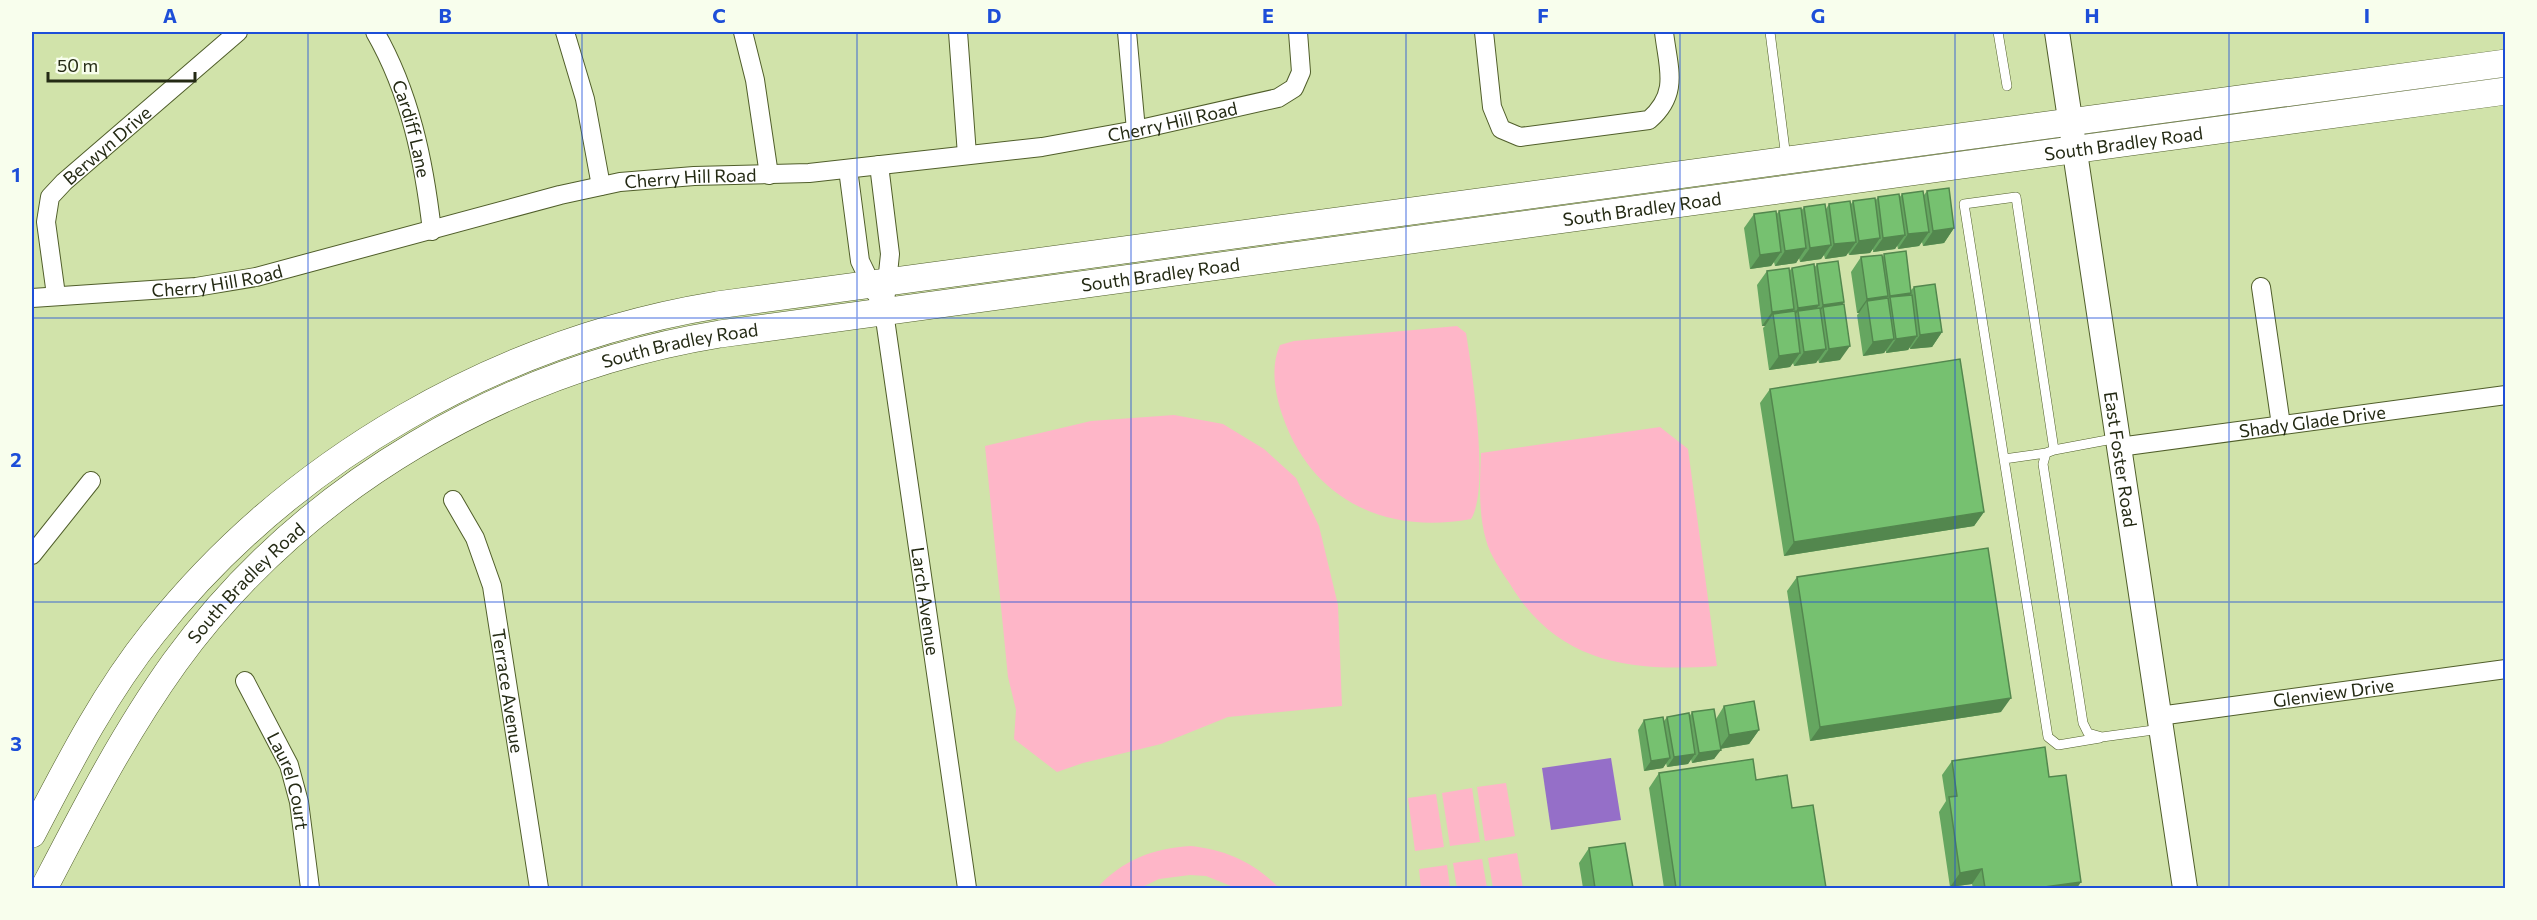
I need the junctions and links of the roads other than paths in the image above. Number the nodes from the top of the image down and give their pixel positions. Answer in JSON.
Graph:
{"nodes":[{"id":1,"x":238,"y":32,"type":"edge"},
{"id":2,"x":375,"y":32,"type":"edge"},
{"id":3,"x":565,"y":32,"type":"edge"},
{"id":4,"x":743,"y":32,"type":"edge"},
{"id":5,"x":958,"y":32,"type":"edge"},
{"id":6,"x":1127,"y":32,"type":"edge"},
{"id":7,"x":1298,"y":32,"type":"edge"},
{"id":8,"x":1484,"y":32,"type":"edge"},
{"id":9,"x":1664,"y":32,"type":"edge"},
{"id":10,"x":1770,"y":32,"type":"edge"},
{"id":11,"x":1998,"y":32,"type":"edge"},
{"id":12,"x":2057,"y":32,"type":"edge"},
{"id":13,"x":2505,"y":63,"type":"edge"},
{"id":14,"x":2007,"y":86,"type":"dead end"},
{"id":15,"x":2505,"y":92,"type":"edge"},
{"id":16,"x":2071,"y":122,"type":"junction"},
{"id":17,"x":1136,"y":130,"type":"junction"},
{"id":18,"x":2075,"y":150,"type":"junction"},
{"id":19,"x":967,"y":155,"type":"junction"},
{"id":20,"x":1786,"y":161,"type":"junction"},
{"id":21,"x":879,"y":165,"type":"junction"},
{"id":22,"x":848,"y":169,"type":"junction"},
{"id":23,"x":769,"y":175,"type":"junction"},
{"id":24,"x":601,"y":186,"type":"junction"},
{"id":25,"x":432,"y":231,"type":"junction"},
{"id":26,"x":879,"y":284,"type":"junction"},
{"id":27,"x":2261,"y":287,"type":"dead end"},
{"id":28,"x":56,"y":295,"type":"junction"},
{"id":29,"x":32,"y":298,"type":"edge"},
{"id":30,"x":884,"y":312,"type":"junction"},
{"id":31,"x":2505,"y":396,"type":"edge"},
{"id":32,"x":2281,"y":425,"type":"junction"},
{"id":33,"x":2119,"y":443,"type":"junction"},
{"id":34,"x":2050,"y":451,"type":"junction"},
{"id":35,"x":2004,"y":459,"type":"junction"},
{"id":36,"x":91,"y":481,"type":"dead end"},
{"id":37,"x":453,"y":500,"type":"dead end"},
{"id":38,"x":32,"y":555,"type":"edge"},
{"id":39,"x":2505,"y":669,"type":"edge"},
{"id":40,"x":245,"y":681,"type":"dead end"},
{"id":41,"x":2160,"y":722,"type":"junction"},
{"id":42,"x":2102,"y":737,"type":"junction"},
{"id":43,"x":32,"y":834,"type":"edge"},
{"id":44,"x":44,"y":888,"type":"edge"},
{"id":45,"x":310,"y":888,"type":"edge"},
{"id":46,"x":538,"y":888,"type":"edge"},
{"id":47,"x":966,"y":888,"type":"edge"},
{"id":48,"x":2185,"y":888,"type":"edge"}],
"edges":[{"from":1,"to":28,"type":"street","name":"Berwyn Drive"},
{"from":2,"to":25,"type":"street","name":"Cardiff Lane"},
{"from":3,"to":24,"type":"street"},
{"from":4,"to":23,"type":"street"},
{"from":5,"to":19,"type":"street"},
{"from":6,"to":17,"type":"street"},
{"from":7,"to":17,"type":"street","name":"Cherry Hill Road"},
{"from":8,"to":9,"type":"street"},
{"from":10,"to":20,"type":"lane"},
{"from":11,"to":14,"type":"lane"},
{"from":12,"to":16,"type":"street","name":"East Foster Road"},
{"from":13,"to":16,"type":"main road","name":"South Bradley Road"},
{"from":15,"to":18,"type":"main road","name":"South Bradley Road"},
{"from":16,"to":18,"type":"street","name":"East Foster Road"},
{"from":16,"to":20,"type":"main road","name":"South Bradley Road"},
{"from":17,"to":19,"type":"street","name":"Cherry Hill Road"},
{"from":18,"to":30,"type":"main road","name":"South Bradley Road"},
{"from":18,"to":33,"type":"street","name":"East Foster Road"},
{"from":19,"to":21,"type":"street","name":"Cherry Hill Road"},
{"from":20,"to":26,"type":"main road","name":"South Bradley Road"},
{"from":21,"to":22,"type":"street","name":"Cherry Hill Road"},
{"from":21,"to":26,"type":"street","name":"Larch Avenue"},
{"from":22,"to":23,"type":"street","name":"Cherry Hill Road"},
{"from":22,"to":26,"type":"street"},
{"from":23,"to":24,"type":"street","name":"Cherry Hill Road"},
{"from":24,"to":25,"type":"street","name":"Cherry Hill Road"},
{"from":25,"to":28,"type":"street","name":"Cherry Hill Road"},
{"from":26,"to":30,"type":"street","name":"Larch Avenue"},
{"from":26,"to":43,"type":"main road","name":"South Bradley Road"},
{"from":27,"to":32,"type":"street"},
{"from":28,"to":29,"type":"street","name":"Cherry Hill Road"},
{"from":30,"to":44,"type":"main road","name":"South Bradley Road"},
{"from":30,"to":47,"type":"street","name":"Larch Avenue"},
{"from":31,"to":32,"type":"street","name":"Shady Glade Drive"},
{"from":32,"to":33,"type":"street","name":"Shady Glade Drive"},
{"from":33,"to":34,"type":"lane"},
{"from":33,"to":41,"type":"street","name":"East Foster Road"},
{"from":34,"to":35,"type":"lane"},
{"from":34,"to":35,"type":"lane"},
{"from":34,"to":42,"type":"lane"},
{"from":35,"to":42,"type":"lane"},
{"from":36,"to":38,"type":"street"},
{"from":37,"to":46,"type":"street","name":"Terrace Avenue"},
{"from":39,"to":41,"type":"street","name":"Glenview Drive"},
{"from":40,"to":45,"type":"street","name":"Laurel Court"},
{"from":41,"to":42,"type":"lane"},
{"from":41,"to":48,"type":"street","name":"East Foster Road"}]}
